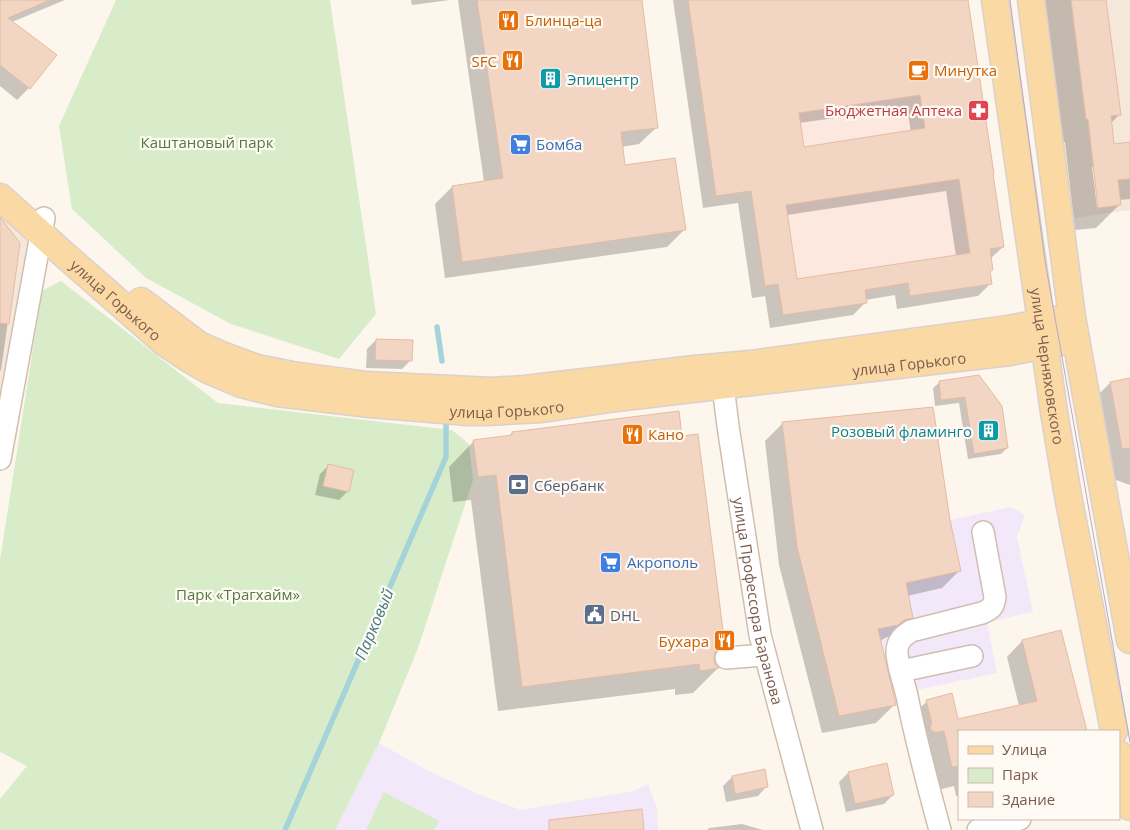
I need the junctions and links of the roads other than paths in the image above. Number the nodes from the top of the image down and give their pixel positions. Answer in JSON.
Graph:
{"nodes":[{"id":1,"x":995,"y":0,"type":"edge"},
{"id":2,"x":1031,"y":0,"type":"edge"},
{"id":3,"x":0,"y":177,"type":"edge"},
{"id":4,"x":0,"y":197,"type":"edge"},
{"id":5,"x":42,"y":226,"type":"junction"},
{"id":6,"x":68,"y":258,"type":"junction"},
{"id":7,"x":34,"y":268,"type":"junction"},
{"id":8,"x":1074,"y":328,"type":"junction"},
{"id":9,"x":1043,"y":334,"type":"junction"},
{"id":10,"x":722,"y":376,"type":"junction"},
{"id":11,"x":6,"y":394,"type":"edge"},
{"id":12,"x":0,"y":460,"type":"edge"},
{"id":13,"x":983,"y":532,"type":"dead end"},
{"id":14,"x":1130,"y":640,"type":"edge"},
{"id":15,"x":763,"y":645,"type":"junction"},
{"id":16,"x":726,"y":653,"type":"dead end"},
{"id":17,"x":972,"y":656,"type":"dead end"},
{"id":18,"x":900,"y":671,"type":"junction"},
{"id":19,"x":1114,"y":730,"type":"edge"},
{"id":20,"x":1120,"y":760,"type":"edge"},
{"id":21,"x":1126,"y":795,"type":"edge"},
{"id":22,"x":1016,"y":820,"type":"edge"},
{"id":23,"x":812,"y":830,"type":"edge"},
{"id":24,"x":940,"y":830,"type":"edge"},
{"id":25,"x":978,"y":830,"type":"edge"}],
"edges":[{"from":1,"to":9,"type":"main road","name":"улица Черняховского"},
{"from":2,"to":8,"type":"main road"},
{"from":3,"to":5,"type":"main road","name":"улица Горького"},
{"from":4,"to":5,"type":"main road","name":"улица Горького"},
{"from":5,"to":6,"type":"main road","name":"улица Горького"},
{"from":5,"to":7,"type":"street"},
{"from":5,"to":10,"type":"main road","name":"улица Горького"},
{"from":6,"to":7,"type":"street"},
{"from":6,"to":10,"type":"main road","name":"улица Горького"},
{"from":7,"to":11,"type":"street"},
{"from":8,"to":9,"type":"main road","name":"улица Горького"},
{"from":8,"to":14,"type":"main road"},
{"from":9,"to":10,"type":"main road","name":"улица Горького"},
{"from":9,"to":19,"type":"main road","name":"улица Черняховского"},
{"from":10,"to":15,"type":"street","name":"улица Профессора Баранова"},
{"from":11,"to":12,"type":"street"},
{"from":13,"to":18,"type":"street"},
{"from":15,"to":16,"type":"street"},
{"from":15,"to":23,"type":"street","name":"улица Профессора Баранова"},
{"from":17,"to":18,"type":"street"},
{"from":18,"to":24,"type":"street"},
{"from":20,"to":21,"type":"main road"},
{"from":22,"to":25,"type":"street"}]}
